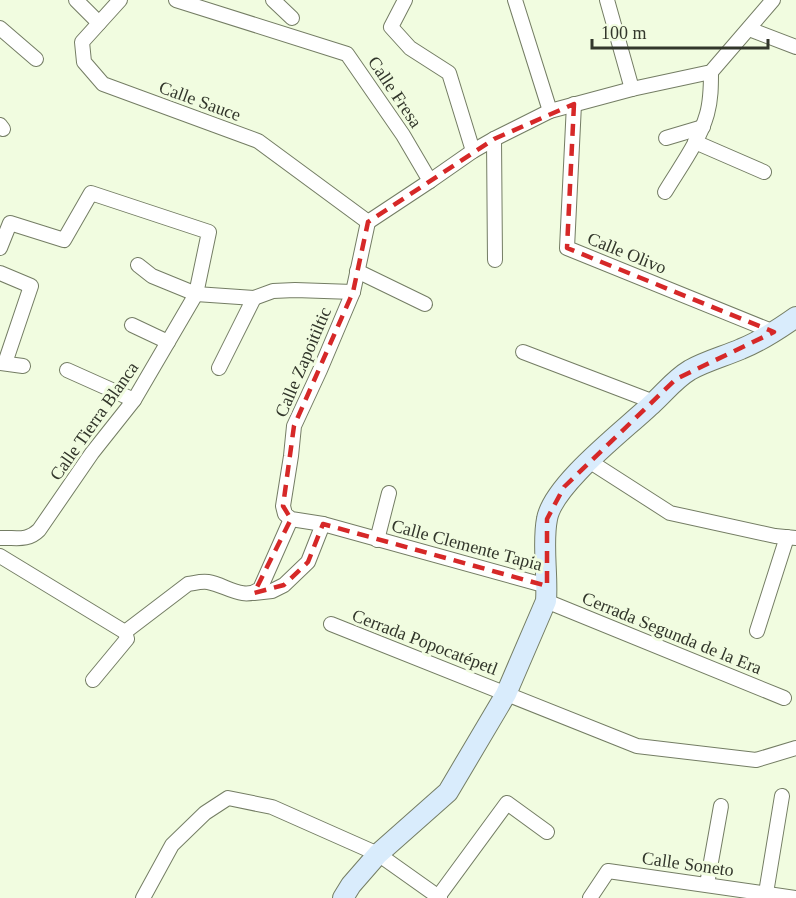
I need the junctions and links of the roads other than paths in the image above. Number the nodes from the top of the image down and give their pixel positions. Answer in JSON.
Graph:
{"nodes":[{"id":1,"x":76,"y":0,"type":"edge"},
{"id":2,"x":120,"y":0,"type":"edge"},
{"id":3,"x":176,"y":0,"type":"edge"},
{"id":4,"x":273,"y":0,"type":"edge"},
{"id":5,"x":405,"y":0,"type":"edge"},
{"id":6,"x":515,"y":0,"type":"edge"},
{"id":7,"x":607,"y":0,"type":"edge"},
{"id":8,"x":773,"y":0,"type":"edge"},
{"id":9,"x":292,"y":18,"type":"dead end"},
{"id":10,"x":99,"y":22,"type":"junction"},
{"id":11,"x":0,"y":28,"type":"edge"},
{"id":12,"x":749,"y":29,"type":"junction"},
{"id":13,"x":796,"y":47,"type":"edge"},
{"id":14,"x":36,"y":59,"type":"dead end"},
{"id":15,"x":711,"y":72,"type":"junction"},
{"id":16,"x":632,"y":89,"type":"junction"},
{"id":17,"x":574,"y":104,"type":"junction"},
{"id":18,"x":550,"y":111,"type":"junction"},
{"id":19,"x":703,"y":127,"type":"junction"},
{"id":20,"x":666,"y":138,"type":"dead end"},
{"id":21,"x":494,"y":139,"type":"junction"},
{"id":22,"x":695,"y":142,"type":"junction"},
{"id":23,"x":473,"y":152,"type":"junction"},
{"id":24,"x":764,"y":172,"type":"dead end"},
{"id":25,"x":430,"y":181,"type":"junction"},
{"id":26,"x":665,"y":192,"type":"dead end"},
{"id":27,"x":368,"y":222,"type":"junction"},
{"id":28,"x":0,"y":248,"type":"edge"},
{"id":29,"x":495,"y":260,"type":"dead end"},
{"id":30,"x":138,"y":265,"type":"dead end"},
{"id":31,"x":357,"y":271,"type":"junction"},
{"id":32,"x":0,"y":273,"type":"edge"},
{"id":33,"x":353,"y":292,"type":"junction"},
{"id":34,"x":196,"y":294,"type":"junction"},
{"id":35,"x":254,"y":298,"type":"junction"},
{"id":36,"x":425,"y":304,"type":"dead end"},
{"id":37,"x":796,"y":317,"type":"edge"},
{"id":38,"x":132,"y":325,"type":"dead end"},
{"id":39,"x":774,"y":332,"type":"junction"},
{"id":40,"x":168,"y":342,"type":"junction"},
{"id":41,"x":523,"y":352,"type":"dead end"},
{"id":42,"x":3,"y":363,"type":"edge"},
{"id":43,"x":23,"y":366,"type":"dead end"},
{"id":44,"x":219,"y":368,"type":"dead end"},
{"id":45,"x":67,"y":370,"type":"dead end"},
{"id":46,"x":134,"y":400,"type":"junction"},
{"id":47,"x":654,"y":402,"type":"junction"},
{"id":48,"x":589,"y":461,"type":"junction"},
{"id":49,"x":389,"y":493,"type":"dead end"},
{"id":50,"x":291,"y":519,"type":"junction"},
{"id":51,"x":323,"y":524,"type":"junction"},
{"id":52,"x":0,"y":538,"type":"edge"},
{"id":53,"x":791,"y":538,"type":"edge"},
{"id":54,"x":377,"y":540,"type":"junction"},
{"id":55,"x":0,"y":556,"type":"edge"},
{"id":56,"x":254,"y":593,"type":"junction"},
{"id":57,"x":546,"y":594,"type":"junction"},
{"id":58,"x":331,"y":624,"type":"dead end"},
{"id":59,"x":757,"y":631,"type":"dead end"},
{"id":60,"x":125,"y":632,"type":"junction"},
{"id":61,"x":93,"y":680,"type":"dead end"},
{"id":62,"x":506,"y":693,"type":"junction"},
{"id":63,"x":784,"y":698,"type":"dead end"},
{"id":64,"x":796,"y":748,"type":"edge"},
{"id":65,"x":782,"y":796,"type":"dead end"},
{"id":66,"x":721,"y":806,"type":"dead end"},
{"id":67,"x":547,"y":832,"type":"dead end"},
{"id":68,"x":378,"y":854,"type":"junction"},
{"id":69,"x":707,"y":884,"type":"junction"},
{"id":70,"x":766,"y":893,"type":"junction"},
{"id":71,"x":748,"y":894,"type":"edge"},
{"id":72,"x":439,"y":897,"type":"edge"},
{"id":73,"x":142,"y":898,"type":"edge"},
{"id":74,"x":343,"y":898,"type":"edge"},
{"id":75,"x":590,"y":898,"type":"edge"},
{"id":76,"x":796,"y":898,"type":"edge"}],
"edges":[{"from":1,"to":10,"type":"street"},
{"from":2,"to":10,"type":"street","name":"Calle Sauce"},
{"from":3,"to":25,"type":"street","name":"Calle Fresa"},
{"from":4,"to":9,"type":"street"},
{"from":5,"to":23,"type":"street"},
{"from":6,"to":18,"type":"street"},
{"from":7,"to":16,"type":"street"},
{"from":8,"to":12,"type":"street"},
{"from":10,"to":27,"type":"street","name":"Calle Sauce"},
{"from":11,"to":14,"type":"street"},
{"from":12,"to":13,"type":"street"},
{"from":12,"to":15,"type":"street"},
{"from":15,"to":16,"type":"street"},
{"from":15,"to":19,"type":"street"},
{"from":16,"to":17,"type":"street"},
{"from":17,"to":18,"type":"street"},
{"from":17,"to":39,"type":"street","name":"Calle Olivo"},
{"from":18,"to":21,"type":"street"},
{"from":19,"to":20,"type":"street"},
{"from":19,"to":22,"type":"street"},
{"from":21,"to":23,"type":"street"},
{"from":21,"to":29,"type":"street"},
{"from":22,"to":24,"type":"street"},
{"from":22,"to":26,"type":"street"},
{"from":23,"to":25,"type":"street"},
{"from":25,"to":27,"type":"street"},
{"from":27,"to":31,"type":"street","name":"Calle Zapoitiltic"},
{"from":28,"to":34,"type":"street","name":"Calle Tierra Blanca"},
{"from":30,"to":34,"type":"street"},
{"from":31,"to":33,"type":"street","name":"Calle Zapoitiltic"},
{"from":31,"to":36,"type":"street"},
{"from":32,"to":42,"type":"street"},
{"from":33,"to":35,"type":"street"},
{"from":33,"to":50,"type":"street","name":"Calle Zapoitiltic"},
{"from":34,"to":35,"type":"street"},
{"from":34,"to":40,"type":"street","name":"Calle Tierra Blanca"},
{"from":35,"to":44,"type":"street"},
{"from":37,"to":39,"type":"street"},
{"from":38,"to":40,"type":"street"},
{"from":39,"to":47,"type":"street"},
{"from":40,"to":46,"type":"street","name":"Calle Tierra Blanca"},
{"from":41,"to":47,"type":"street"},
{"from":42,"to":43,"type":"street"},
{"from":45,"to":46,"type":"street"},
{"from":46,"to":52,"type":"street","name":"Calle Tierra Blanca"},
{"from":47,"to":48,"type":"street"},
{"from":48,"to":53,"type":"street"},
{"from":48,"to":57,"type":"street"},
{"from":49,"to":54,"type":"street"},
{"from":50,"to":51,"type":"street"},
{"from":50,"to":56,"type":"street"},
{"from":51,"to":54,"type":"street","name":"Calle Clemente Tapia"},
{"from":51,"to":56,"type":"street"},
{"from":53,"to":59,"type":"street"},
{"from":54,"to":57,"type":"street","name":"Calle Clemente Tapia"},
{"from":55,"to":60,"type":"street"},
{"from":56,"to":60,"type":"street"},
{"from":57,"to":62,"type":"street"},
{"from":57,"to":63,"type":"street","name":"Cerrada Segunda de la Era"},
{"from":58,"to":62,"type":"street","name":"Cerrada Popocatépetl"},
{"from":60,"to":61,"type":"street"},
{"from":62,"to":64,"type":"street","name":"Cerrada Popocatépetl"},
{"from":62,"to":68,"type":"street"},
{"from":65,"to":70,"type":"street"},
{"from":66,"to":69,"type":"street"},
{"from":67,"to":72,"type":"street"},
{"from":68,"to":72,"type":"street"},
{"from":68,"to":73,"type":"street"},
{"from":68,"to":74,"type":"street"},
{"from":69,"to":71,"type":"street","name":"Calle Soneto"},
{"from":69,"to":75,"type":"street","name":"Calle Soneto"},
{"from":70,"to":71,"type":"street","name":"Calle Soneto"},
{"from":70,"to":76,"type":"street","name":"Calle Soneto"}]}
